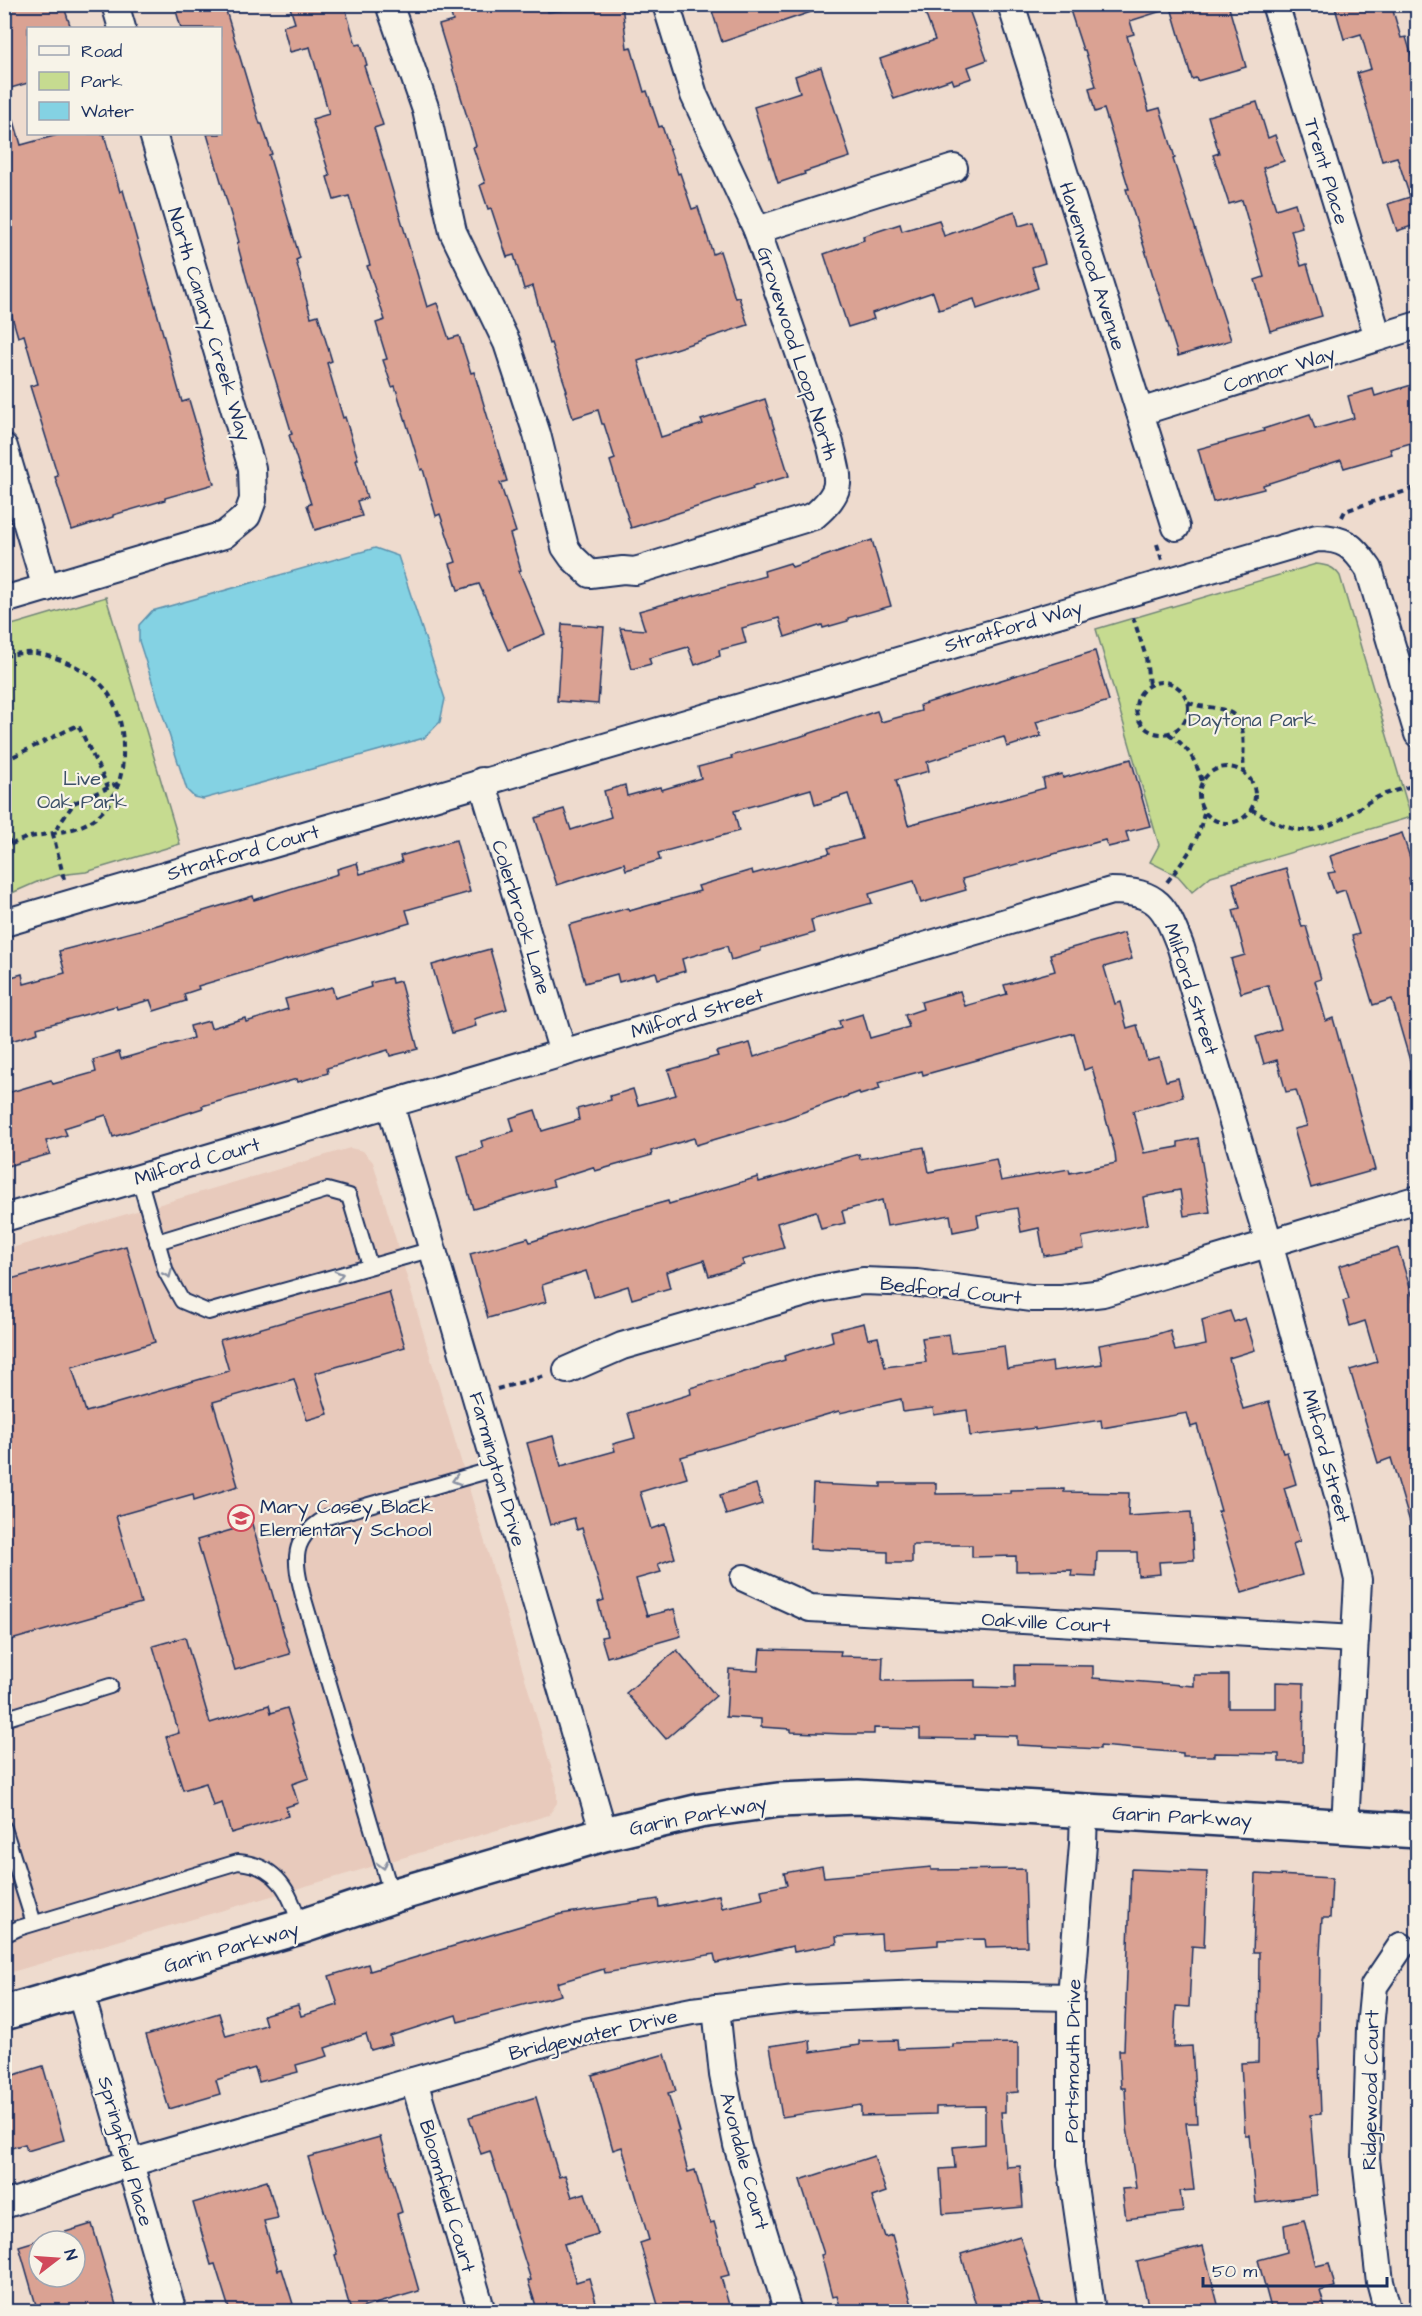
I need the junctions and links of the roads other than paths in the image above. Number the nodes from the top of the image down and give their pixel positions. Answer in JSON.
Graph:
{"nodes":[{"id":1,"x":115,"y":4,"type":"edge"},
{"id":2,"x":389,"y":4,"type":"edge"},
{"id":3,"x":666,"y":4,"type":"edge"},
{"id":4,"x":1011,"y":4,"type":"edge"},
{"id":5,"x":1275,"y":4,"type":"edge"},
{"id":6,"x":122,"y":27,"type":"edge"},
{"id":7,"x":153,"y":135,"type":"edge"},
{"id":8,"x":954,"y":168,"type":"dead end"},
{"id":9,"x":758,"y":230,"type":"junction"},
{"id":10,"x":1418,"y":325,"type":"edge"},
{"id":11,"x":1378,"y":337,"type":"junction"},
{"id":12,"x":1140,"y":412,"type":"junction"},
{"id":13,"x":4,"y":447,"type":"edge"},
{"id":14,"x":1176,"y":527,"type":"road end"},
{"id":15,"x":46,"y":588,"type":"junction"},
{"id":16,"x":4,"y":600,"type":"edge"},
{"id":17,"x":1418,"y":734,"type":"edge"},
{"id":18,"x":482,"y":781,"type":"junction"},
{"id":19,"x":4,"y":923,"type":"edge"},
{"id":20,"x":563,"y":1053,"type":"junction"},
{"id":21,"x":390,"y":1104,"type":"junction"},
{"id":22,"x":139,"y":1178,"type":"junction"},
{"id":23,"x":1418,"y":1199,"type":"edge"},
{"id":24,"x":4,"y":1218,"type":"edge"},
{"id":25,"x":157,"y":1242,"type":"junction"},
{"id":26,"x":1269,"y":1243,"type":"junction"},
{"id":27,"x":433,"y":1249,"type":"junction"},
{"id":28,"x":370,"y":1266,"type":"junction"},
{"id":29,"x":567,"y":1370,"type":"road end"},
{"id":30,"x":498,"y":1468,"type":"junction"},
{"id":31,"x":744,"y":1578,"type":"dead end"},
{"id":32,"x":1355,"y":1639,"type":"junction"},
{"id":33,"x":111,"y":1686,"type":"dead end"},
{"id":34,"x":4,"y":1719,"type":"edge"},
{"id":35,"x":1084,"y":1810,"type":"junction"},
{"id":36,"x":1346,"y":1826,"type":"junction"},
{"id":37,"x":4,"y":1828,"type":"edge"},
{"id":38,"x":1418,"y":1831,"type":"edge"},
{"id":39,"x":604,"y":1834,"type":"junction"},
{"id":40,"x":392,"y":1896,"type":"junction"},
{"id":41,"x":34,"y":1923,"type":"junction"},
{"id":42,"x":300,"y":1927,"type":"junction"},
{"id":43,"x":4,"y":1935,"type":"edge"},
{"id":44,"x":1401,"y":1946,"type":"dead end"},
{"id":45,"x":80,"y":1991,"type":"junction"},
{"id":46,"x":1071,"y":1997,"type":"junction"},
{"id":47,"x":716,"y":2008,"type":"junction"},
{"id":48,"x":4,"y":2013,"type":"edge"},
{"id":49,"x":414,"y":2081,"type":"junction"},
{"id":50,"x":130,"y":2163,"type":"junction"},
{"id":51,"x":4,"y":2205,"type":"edge"},
{"id":52,"x":173,"y":2312,"type":"edge"},
{"id":53,"x":482,"y":2312,"type":"edge"},
{"id":54,"x":788,"y":2312,"type":"edge"},
{"id":55,"x":1092,"y":2312,"type":"edge"},
{"id":56,"x":1388,"y":2312,"type":"edge"}],
"edges":[{"from":1,"to":6,"type":"street"},
{"from":2,"to":9,"type":"street","name":"Grovewood Loop North"},
{"from":3,"to":9,"type":"street","name":"Grovewood Loop North"},
{"from":4,"to":12,"type":"street","name":"Havenwood Avenue"},
{"from":5,"to":11,"type":"street","name":"Trent Place"},
{"from":7,"to":15,"type":"street","name":"North Canary Creek Way"},
{"from":8,"to":9,"type":"street"},
{"from":10,"to":11,"type":"street","name":"Connor Way"},
{"from":11,"to":12,"type":"street","name":"Connor Way"},
{"from":12,"to":14,"type":"street","name":"Havenwood Avenue"},
{"from":13,"to":15,"type":"street"},
{"from":15,"to":16,"type":"street"},
{"from":17,"to":18,"type":"street","name":"Stratford Way"},
{"from":18,"to":19,"type":"street","name":"Stratford Court"},
{"from":18,"to":20,"type":"street","name":"Colerbrook Lane"},
{"from":20,"to":21,"type":"street","name":"Milford Street"},
{"from":20,"to":26,"type":"street","name":"Milford Street"},
{"from":21,"to":22,"type":"street","name":"Milford Court"},
{"from":21,"to":27,"type":"street","name":"Farmington Drive"},
{"from":22,"to":24,"type":"street","name":"Milford Court"},
{"from":22,"to":25,"type":"lane"},
{"from":23,"to":26,"type":"street","name":"Bedford Court"},
{"from":25,"to":28,"type":"lane","one_way":true},
{"from":25,"to":28,"type":"lane"},
{"from":26,"to":29,"type":"street","name":"Bedford Court"},
{"from":26,"to":32,"type":"street","name":"Milford Street"},
{"from":27,"to":28,"type":"lane"},
{"from":27,"to":30,"type":"street","name":"Farmington Drive"},
{"from":30,"to":39,"type":"street","name":"Farmington Drive"},
{"from":30,"to":40,"type":"lane","one_way":true},
{"from":31,"to":32,"type":"street","name":"Oakville Court"},
{"from":32,"to":36,"type":"street","name":"Milford Street"},
{"from":33,"to":34,"type":"lane"},
{"from":35,"to":36,"type":"street","name":"Garin Parkway"},
{"from":35,"to":39,"type":"street","name":"Garin Parkway"},
{"from":35,"to":46,"type":"street","name":"Portsmouth Drive"},
{"from":36,"to":38,"type":"street","name":"Garin Parkway"},
{"from":37,"to":41,"type":"lane"},
{"from":39,"to":40,"type":"street","name":"Garin Parkway"},
{"from":40,"to":42,"type":"street","name":"Garin Parkway"},
{"from":41,"to":42,"type":"lane"},
{"from":41,"to":43,"type":"lane"},
{"from":42,"to":45,"type":"street","name":"Garin Parkway"},
{"from":44,"to":56,"type":"street","name":"Ridgewood Court"},
{"from":45,"to":48,"type":"street","name":"Garin Parkway"},
{"from":45,"to":50,"type":"street","name":"Springfield Place"},
{"from":46,"to":47,"type":"street","name":"Bridgewater Drive"},
{"from":46,"to":55,"type":"street","name":"Portsmouth Drive"},
{"from":47,"to":49,"type":"street","name":"Bridgewater Drive"},
{"from":47,"to":54,"type":"street","name":"Avondale Court"},
{"from":49,"to":50,"type":"street","name":"Bridgewater Drive"},
{"from":49,"to":53,"type":"street","name":"Bloomfield Court"},
{"from":50,"to":51,"type":"street","name":"Bridgewater Drive"},
{"from":50,"to":52,"type":"street","name":"Springfield Place"}]}
